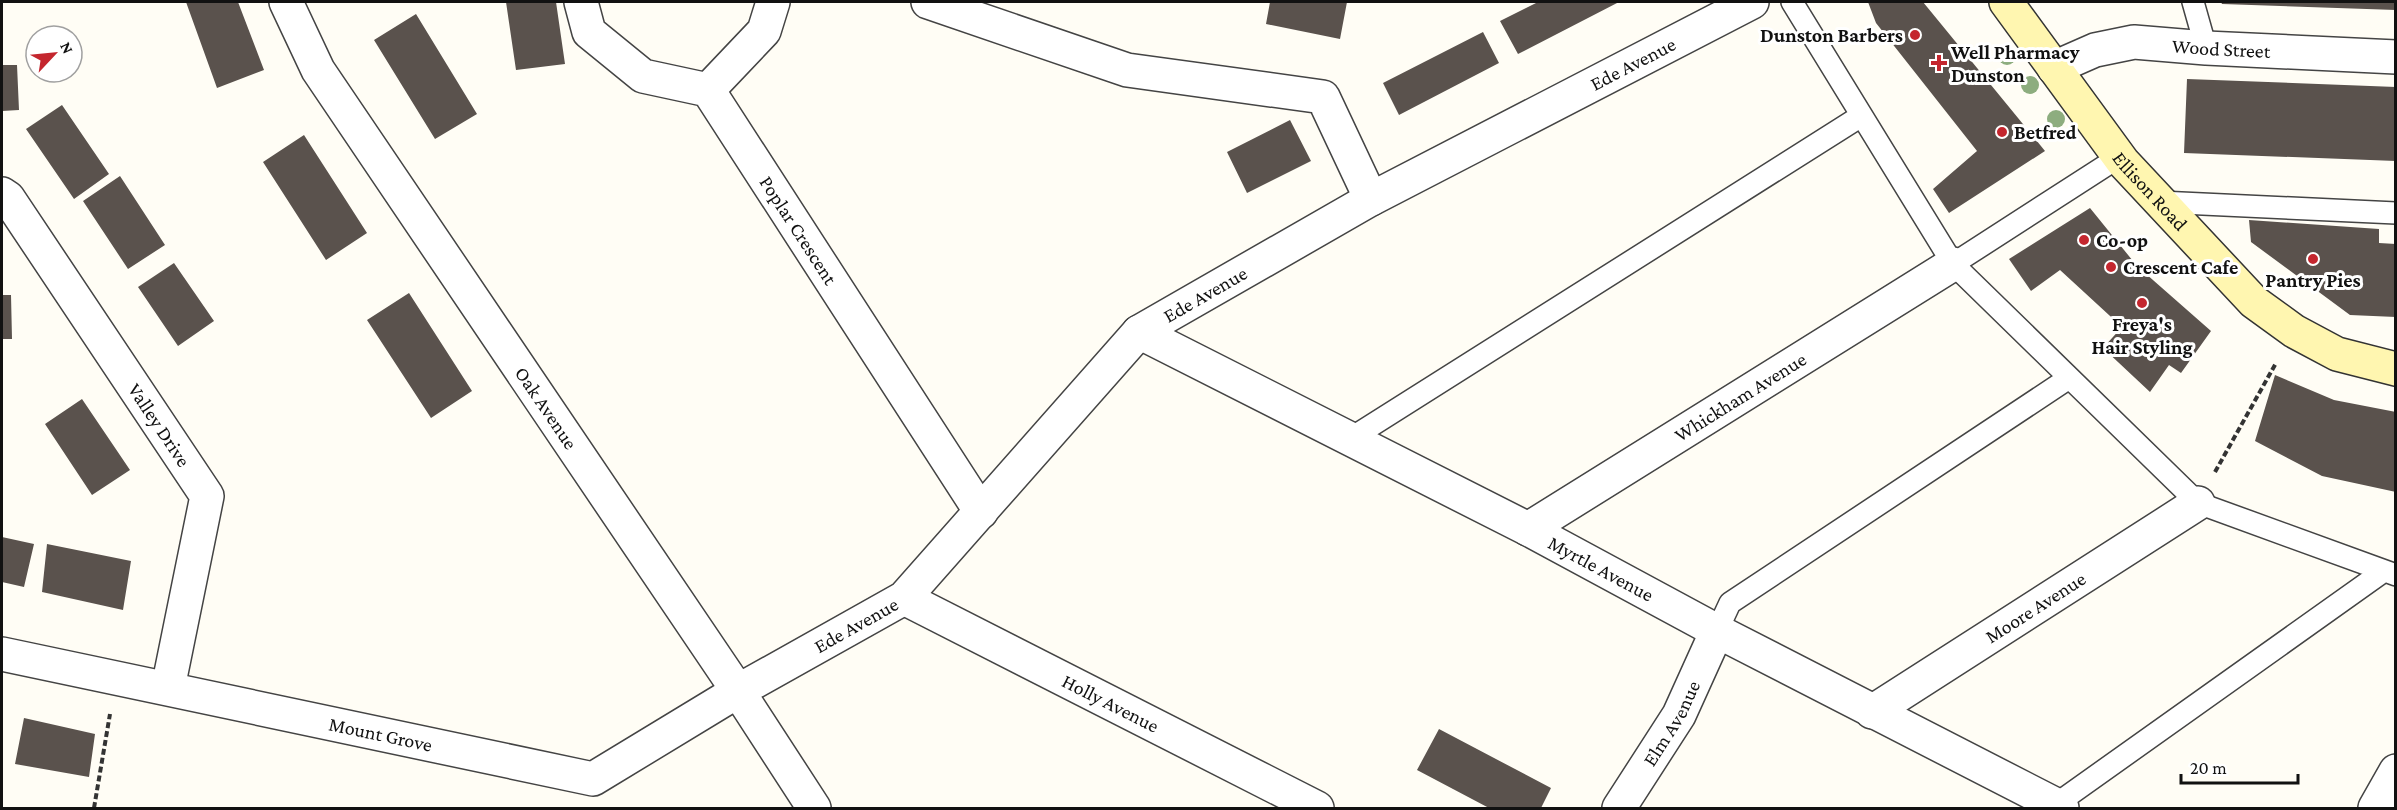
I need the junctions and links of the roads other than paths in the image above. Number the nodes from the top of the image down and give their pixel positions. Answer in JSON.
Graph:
{"nodes":[{"id":1,"x":286,"y":2,"type":"edge"},
{"id":2,"x":581,"y":2,"type":"edge"},
{"id":3,"x":773,"y":2,"type":"edge"},
{"id":4,"x":928,"y":2,"type":"edge"},
{"id":5,"x":1752,"y":2,"type":"edge"},
{"id":6,"x":1792,"y":2,"type":"edge"},
{"id":7,"x":2006,"y":2,"type":"edge"},
{"id":8,"x":2193,"y":2,"type":"edge"},
{"id":9,"x":2206,"y":48,"type":"junction"},
{"id":10,"x":2396,"y":57,"type":"edge"},
{"id":11,"x":2054,"y":68,"type":"junction"},
{"id":12,"x":708,"y":90,"type":"junction"},
{"id":13,"x":1861,"y":116,"type":"junction"},
{"id":14,"x":2119,"y":157,"type":"junction"},
{"id":15,"x":2,"y":194,"type":"edge"},
{"id":16,"x":1371,"y":199,"type":"junction"},
{"id":17,"x":2160,"y":202,"type":"junction"},
{"id":18,"x":2396,"y":213,"type":"edge"},
{"id":19,"x":1953,"y":264,"type":"junction"},
{"id":20,"x":1139,"y":332,"type":"junction"},
{"id":21,"x":2396,"y":369,"type":"edge"},
{"id":22,"x":2069,"y":378,"type":"junction"},
{"id":23,"x":1350,"y":439,"type":"junction"},
{"id":24,"x":2198,"y":503,"type":"junction"},
{"id":25,"x":981,"y":512,"type":"junction"},
{"id":26,"x":1528,"y":529,"type":"junction"},
{"id":27,"x":2390,"y":573,"type":"edge"},
{"id":28,"x":904,"y":598,"type":"junction"},
{"id":29,"x":1717,"y":632,"type":"junction"},
{"id":30,"x":2,"y":654,"type":"edge"},
{"id":31,"x":168,"y":688,"type":"junction"},
{"id":32,"x":738,"y":691,"type":"junction"},
{"id":33,"x":1872,"y":712,"type":"junction"},
{"id":34,"x":2396,"y":771,"type":"edge"},
{"id":35,"x":2058,"y":807,"type":"edge"},
{"id":36,"x":814,"y":808,"type":"edge"},
{"id":37,"x":1317,"y":808,"type":"edge"},
{"id":38,"x":1619,"y":808,"type":"edge"},
{"id":39,"x":2375,"y":808,"type":"edge"}],
"edges":[{"from":1,"to":32,"type":"street","name":"Oak Avenue"},
{"from":2,"to":12,"type":"street"},
{"from":3,"to":12,"type":"street"},
{"from":4,"to":16,"type":"street"},
{"from":5,"to":16,"type":"street","name":"Ede Avenue"},
{"from":6,"to":13,"type":"lane"},
{"from":7,"to":11,"type":"street","name":"Ellison Road"},
{"from":8,"to":9,"type":"lane"},
{"from":9,"to":10,"type":"street","name":"Wood Street"},
{"from":9,"to":11,"type":"street","name":"Wood Street"},
{"from":11,"to":14,"type":"street","name":"Ellison Road"},
{"from":12,"to":25,"type":"street","name":"Poplar Crescent"},
{"from":13,"to":19,"type":"lane"},
{"from":13,"to":23,"type":"lane"},
{"from":14,"to":17,"type":"street","name":"Ellison Road"},
{"from":14,"to":19,"type":"lane"},
{"from":15,"to":31,"type":"street","name":"Valley Drive"},
{"from":16,"to":20,"type":"street","name":"Ede Avenue"},
{"from":17,"to":18,"type":"lane"},
{"from":17,"to":21,"type":"street","name":"Ellison Road"},
{"from":19,"to":22,"type":"lane"},
{"from":19,"to":26,"type":"street","name":"Whickham Avenue"},
{"from":20,"to":23,"type":"street","name":"Myrtle Avenue"},
{"from":20,"to":25,"type":"street","name":"Ede Avenue"},
{"from":22,"to":24,"type":"lane"},
{"from":22,"to":29,"type":"lane"},
{"from":23,"to":26,"type":"street","name":"Myrtle Avenue"},
{"from":24,"to":27,"type":"lane"},
{"from":24,"to":33,"type":"street","name":"Moore Avenue"},
{"from":25,"to":28,"type":"street","name":"Ede Avenue"},
{"from":26,"to":29,"type":"street","name":"Myrtle Avenue"},
{"from":27,"to":35,"type":"lane"},
{"from":28,"to":32,"type":"street","name":"Ede Avenue"},
{"from":28,"to":37,"type":"street","name":"Holly Avenue"},
{"from":29,"to":33,"type":"street","name":"Myrtle Avenue"},
{"from":29,"to":38,"type":"street","name":"Elm Avenue"},
{"from":30,"to":31,"type":"street","name":"Mount Grove"},
{"from":31,"to":32,"type":"street","name":"Mount Grove"},
{"from":32,"to":36,"type":"street","name":"Oak Avenue"},
{"from":33,"to":35,"type":"street","name":"Myrtle Avenue"},
{"from":34,"to":39,"type":"street"}]}
